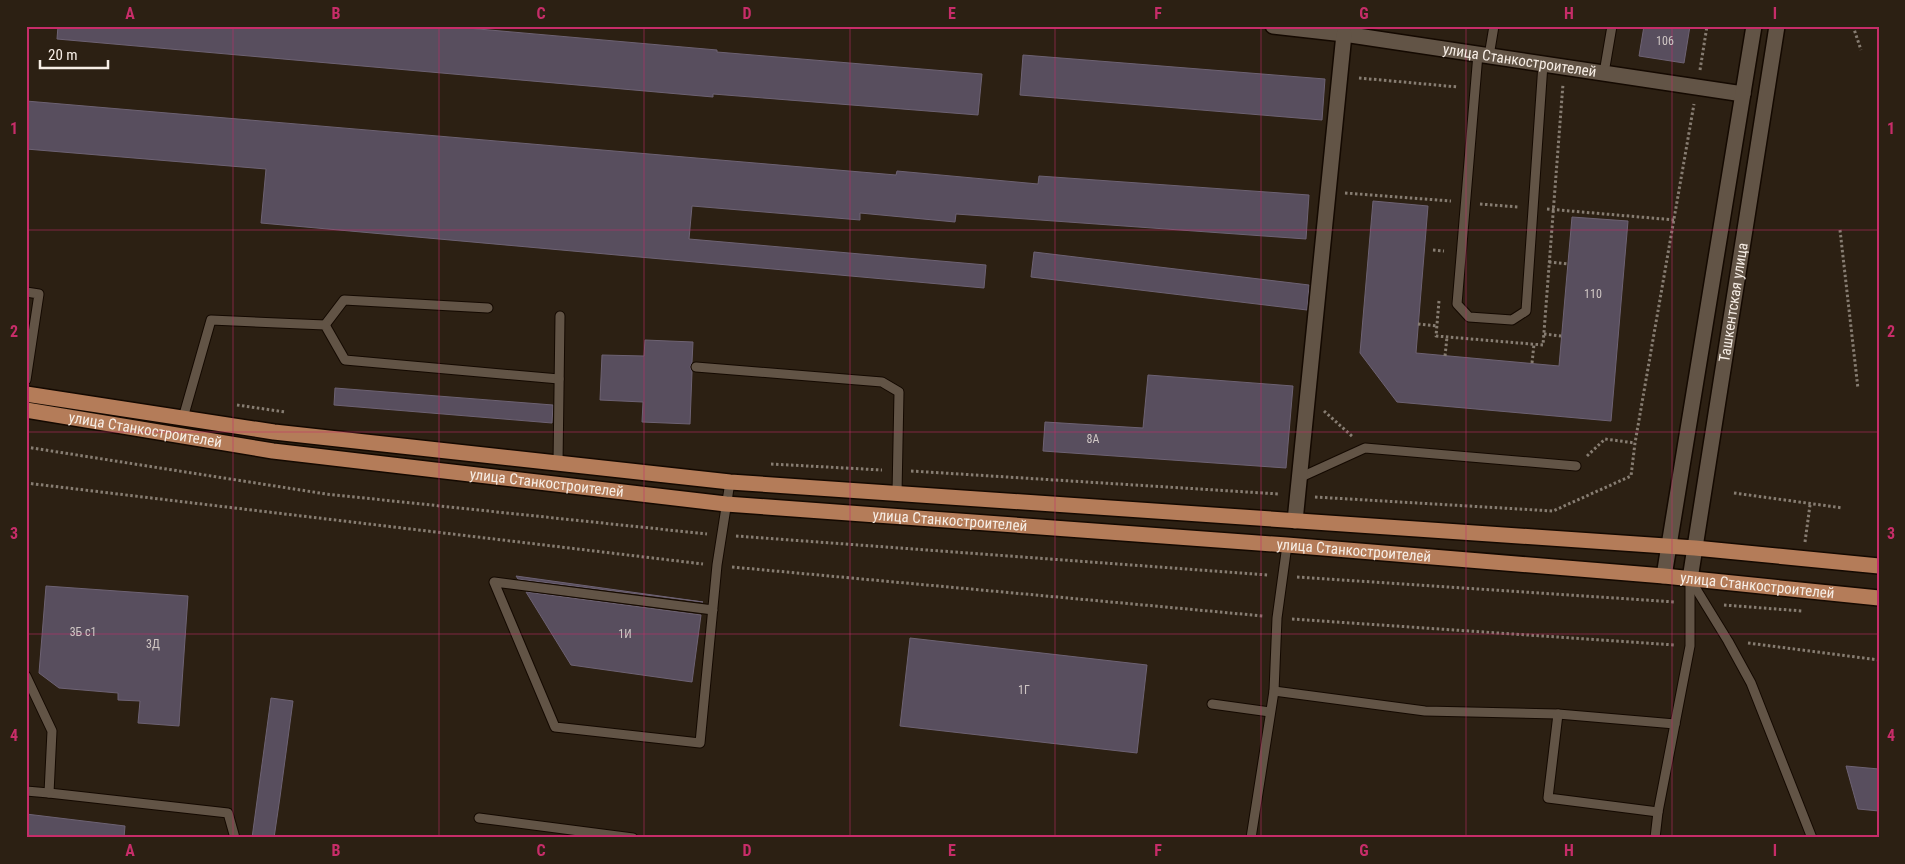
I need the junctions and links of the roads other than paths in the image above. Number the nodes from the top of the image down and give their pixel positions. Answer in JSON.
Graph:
{"nodes":[{"id":1,"x":1273,"y":26,"type":"edge"},
{"id":2,"x":1494,"y":26,"type":"edge"},
{"id":3,"x":1612,"y":26,"type":"edge"},
{"id":4,"x":1344,"y":30,"type":"edge"},
{"id":5,"x":1753,"y":31,"type":"edge"},
{"id":6,"x":1776,"y":32,"type":"edge"},
{"id":7,"x":1484,"y":55,"type":"junction"},
{"id":8,"x":1543,"y":64,"type":"junction"},
{"id":9,"x":1604,"y":73,"type":"junction"},
{"id":10,"x":1743,"y":94,"type":"junction"},
{"id":11,"x":1765,"y":97,"type":"junction"},
{"id":12,"x":26,"y":292,"type":"edge"},
{"id":13,"x":488,"y":308,"type":"dead end"},
{"id":14,"x":560,"y":316,"type":"dead end"},
{"id":15,"x":325,"y":325,"type":"junction"},
{"id":16,"x":696,"y":367,"type":"dead end"},
{"id":17,"x":26,"y":380,"type":"edge"},
{"id":18,"x":559,"y":380,"type":"junction"},
{"id":19,"x":26,"y":394,"type":"edge"},
{"id":20,"x":26,"y":410,"type":"edge"},
{"id":21,"x":183,"y":418,"type":"junction"},
{"id":22,"x":558,"y":463,"type":"junction"},
{"id":23,"x":1576,"y":466,"type":"road end"},
{"id":24,"x":1299,"y":478,"type":"junction"},
{"id":25,"x":730,"y":482,"type":"junction"},
{"id":26,"x":897,"y":493,"type":"junction"},
{"id":27,"x":726,"y":504,"type":"junction"},
{"id":28,"x":1295,"y":521,"type":"junction"},
{"id":29,"x":1287,"y":545,"type":"junction"},
{"id":30,"x":1670,"y":546,"type":"junction"},
{"id":31,"x":1695,"y":548,"type":"junction"},
{"id":32,"x":1879,"y":566,"type":"edge"},
{"id":33,"x":1664,"y":576,"type":"junction"},
{"id":34,"x":1690,"y":579,"type":"junction"},
{"id":35,"x":1879,"y":598,"type":"edge"},
{"id":36,"x":713,"y":610,"type":"junction"},
{"id":37,"x":26,"y":676,"type":"edge"},
{"id":38,"x":1274,"y":691,"type":"junction"},
{"id":39,"x":1212,"y":704,"type":"dead end"},
{"id":40,"x":1270,"y":712,"type":"junction"},
{"id":41,"x":1558,"y":714,"type":"junction"},
{"id":42,"x":1675,"y":724,"type":"junction"},
{"id":43,"x":26,"y":791,"type":"edge"},
{"id":44,"x":49,"y":793,"type":"junction"},
{"id":45,"x":1658,"y":812,"type":"junction"},
{"id":46,"x":479,"y":818,"type":"dead end"},
{"id":47,"x":235,"y":838,"type":"edge"},
{"id":48,"x":633,"y":838,"type":"edge"},
{"id":49,"x":1251,"y":838,"type":"edge"},
{"id":50,"x":1655,"y":838,"type":"edge"},
{"id":51,"x":1812,"y":838,"type":"edge"}],
"edges":[{"from":1,"to":4,"type":"main road","name":"улица Станкостроителей"},
{"from":2,"to":7,"type":"lane"},
{"from":3,"to":9,"type":"lane"},
{"from":4,"to":7,"type":"main road","name":"улица Станкостроителей"},
{"from":4,"to":24,"type":"main road"},
{"from":5,"to":6,"type":"main road"},
{"from":5,"to":10,"type":"main road","name":"Ташкентская улица"},
{"from":6,"to":11,"type":"main road","name":"Ташкентская улица"},
{"from":7,"to":8,"type":"main road","name":"улица Станкостроителей"},
{"from":7,"to":8,"type":"lane"},
{"from":8,"to":9,"type":"main road","name":"улица Станкостроителей"},
{"from":9,"to":10,"type":"main road","name":"улица Станкостроителей"},
{"from":10,"to":11,"type":"main road","name":"улица Станкостроителей"},
{"from":10,"to":30,"type":"main road","name":"Ташкентская улица"},
{"from":11,"to":31,"type":"main road","name":"Ташкентская улица"},
{"from":12,"to":17,"type":"lane"},
{"from":13,"to":15,"type":"lane"},
{"from":14,"to":18,"type":"lane"},
{"from":15,"to":18,"type":"lane"},
{"from":15,"to":21,"type":"lane"},
{"from":16,"to":26,"type":"lane"},
{"from":18,"to":22,"type":"lane"},
{"from":19,"to":21,"type":"main road","name":"улица Станкостроителей"},
{"from":20,"to":27,"type":"main road","name":"улица Станкостроителей"},
{"from":21,"to":22,"type":"main road","name":"улица Станкостроителей"},
{"from":22,"to":25,"type":"main road","name":"улица Станкостроителей"},
{"from":23,"to":24,"type":"lane"},
{"from":24,"to":28,"type":"main road"},
{"from":25,"to":26,"type":"main road","name":"улица Станкостроителей"},
{"from":25,"to":27,"type":"lane"},
{"from":26,"to":28,"type":"main road","name":"улица Станкостроителей"},
{"from":27,"to":29,"type":"main road","name":"улица Станкостроителей"},
{"from":27,"to":36,"type":"lane"},
{"from":28,"to":30,"type":"main road","name":"улица Станкостроителей"},
{"from":29,"to":33,"type":"main road","name":"улица Станкостроителей"},
{"from":29,"to":38,"type":"lane"},
{"from":30,"to":31,"type":"main road","name":"улица Станкостроителей"},
{"from":30,"to":33,"type":"main road","name":"Ташкентская улица"},
{"from":31,"to":32,"type":"main road","name":"улица Станкостроителей"},
{"from":31,"to":34,"type":"main road","name":"Ташкентская улица"},
{"from":33,"to":34,"type":"main road","name":"улица Станкостроителей"},
{"from":34,"to":35,"type":"main road","name":"улица Станкостроителей"},
{"from":34,"to":42,"type":"lane"},
{"from":34,"to":51,"type":"lane"},
{"from":36,"to":36,"type":"lane"},
{"from":37,"to":44,"type":"lane"},
{"from":38,"to":40,"type":"lane"},
{"from":38,"to":41,"type":"lane"},
{"from":39,"to":40,"type":"lane"},
{"from":40,"to":49,"type":"lane"},
{"from":41,"to":42,"type":"lane"},
{"from":41,"to":45,"type":"lane"},
{"from":42,"to":45,"type":"lane"},
{"from":43,"to":44,"type":"lane"},
{"from":44,"to":47,"type":"lane"},
{"from":45,"to":50,"type":"lane"},
{"from":46,"to":48,"type":"lane"}]}
